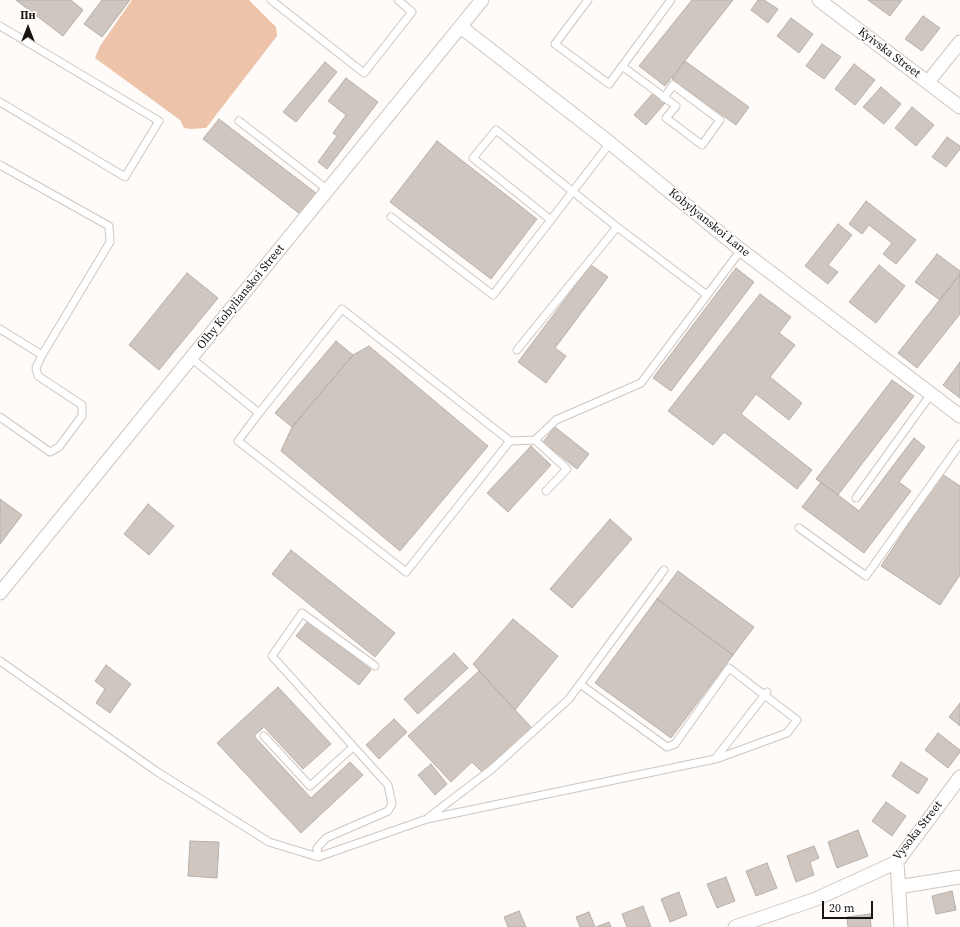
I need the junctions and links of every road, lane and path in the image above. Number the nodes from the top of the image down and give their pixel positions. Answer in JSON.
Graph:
{"nodes":[{"id":1,"x":271,"y":0,"type":"edge"},
{"id":2,"x":398,"y":0,"type":"edge"},
{"id":3,"x":482,"y":0,"type":"edge"},
{"id":4,"x":588,"y":0,"type":"edge"},
{"id":5,"x":672,"y":0,"type":"edge"},
{"id":6,"x":819,"y":0,"type":"edge"},
{"id":7,"x":0,"y":26,"type":"edge"},
{"id":8,"x":461,"y":27,"type":"junction"},
{"id":9,"x":960,"y":42,"type":"edge"},
{"id":10,"x":622,"y":66,"type":"junction"},
{"id":11,"x":928,"y":82,"type":"junction"},
{"id":12,"x":664,"y":98,"type":"junction"},
{"id":13,"x":0,"y":102,"type":"edge"},
{"id":14,"x":960,"y":107,"type":"edge"},
{"id":15,"x":239,"y":121,"type":"dead end"},
{"id":16,"x":610,"y":143,"type":"junction"},
{"id":17,"x":0,"y":165,"type":"edge"},
{"id":18,"x":328,"y":190,"type":"junction"},
{"id":19,"x":573,"y":191,"type":"junction"},
{"id":20,"x":391,"y":217,"type":"dead end"},
{"id":21,"x":551,"y":220,"type":"junction"},
{"id":22,"x":617,"y":227,"type":"junction"},
{"id":23,"x":742,"y":250,"type":"junction"},
{"id":24,"x":707,"y":295,"type":"junction"},
{"id":25,"x":0,"y":329,"type":"edge"},
{"id":26,"x":517,"y":350,"type":"dead end"},
{"id":27,"x":42,"y":355,"type":"junction"},
{"id":28,"x":191,"y":358,"type":"junction"},
{"id":29,"x":931,"y":394,"type":"junction"},
{"id":30,"x":259,"y":413,"type":"junction"},
{"id":31,"x":960,"y":416,"type":"edge"},
{"id":32,"x":0,"y":417,"type":"edge"},
{"id":33,"x":510,"y":440,"type":"junction"},
{"id":34,"x":535,"y":440,"type":"junction"},
{"id":35,"x":960,"y":444,"type":"edge"},
{"id":36,"x":546,"y":491,"type":"dead end"},
{"id":37,"x":856,"y":498,"type":"dead end"},
{"id":38,"x":799,"y":528,"type":"dead end"},
{"id":39,"x":664,"y":570,"type":"dead end"},
{"id":40,"x":0,"y":593,"type":"edge"},
{"id":41,"x":0,"y":661,"type":"edge"},
{"id":42,"x":375,"y":666,"type":"dead end"},
{"id":43,"x":580,"y":684,"type":"junction"},
{"id":44,"x":766,"y":694,"type":"junction"},
{"id":45,"x":264,"y":736,"type":"dead end"},
{"id":46,"x":353,"y":747,"type":"junction"},
{"id":47,"x":714,"y":759,"type":"junction"},
{"id":48,"x":960,"y":778,"type":"edge"},
{"id":49,"x":427,"y":819,"type":"junction"},
{"id":50,"x":318,"y":857,"type":"junction"},
{"id":51,"x":897,"y":862,"type":"junction"},
{"id":52,"x":960,"y":877,"type":"edge"},
{"id":53,"x":898,"y":887,"type":"junction"},
{"id":54,"x":735,"y":927,"type":"edge"},
{"id":55,"x":901,"y":927,"type":"edge"}],
"edges":[{"from":1,"to":2,"type":"lane"},
{"from":3,"to":8,"type":"street","name":"Olhy Kobylianskoi Street"},
{"from":4,"to":10,"type":"lane"},
{"from":5,"to":10,"type":"lane"},
{"from":6,"to":11,"type":"street","name":"Kyivska Street"},
{"from":7,"to":13,"type":"lane"},
{"from":8,"to":16,"type":"street","name":"Kobylyanskoi Lane"},
{"from":8,"to":18,"type":"street","name":"Olhy Kobylianskoi Street"},
{"from":9,"to":11,"type":"street"},
{"from":10,"to":12,"type":"lane"},
{"from":11,"to":14,"type":"street","name":"Kyivska Street"},
{"from":12,"to":12,"type":"lane"},
{"from":15,"to":18,"type":"lane"},
{"from":16,"to":19,"type":"lane"},
{"from":16,"to":23,"type":"street","name":"Kobylyanskoi Lane"},
{"from":17,"to":27,"type":"lane"},
{"from":18,"to":28,"type":"street","name":"Olhy Kobylianskoi Street"},
{"from":19,"to":21,"type":"lane"},
{"from":19,"to":21,"type":"lane"},
{"from":19,"to":22,"type":"lane"},
{"from":20,"to":21,"type":"lane"},
{"from":22,"to":24,"type":"lane"},
{"from":22,"to":26,"type":"lane"},
{"from":23,"to":24,"type":"lane"},
{"from":23,"to":29,"type":"street","name":"Kobylyanskoi Lane"},
{"from":24,"to":34,"type":"lane"},
{"from":25,"to":27,"type":"lane"},
{"from":27,"to":32,"type":"lane"},
{"from":28,"to":30,"type":"lane"},
{"from":28,"to":40,"type":"street","name":"Olhy Kobylianskoi Street"},
{"from":29,"to":31,"type":"street","name":"Kobylyanskoi Lane"},
{"from":29,"to":37,"type":"lane"},
{"from":30,"to":33,"type":"lane"},
{"from":30,"to":33,"type":"lane"},
{"from":33,"to":34,"type":"lane"},
{"from":34,"to":36,"type":"lane"},
{"from":35,"to":38,"type":"lane"},
{"from":39,"to":43,"type":"lane"},
{"from":41,"to":50,"type":"lane"},
{"from":42,"to":46,"type":"lane"},
{"from":43,"to":44,"type":"lane"},
{"from":43,"to":49,"type":"lane"},
{"from":44,"to":47,"type":"lane"},
{"from":44,"to":47,"type":"lane"},
{"from":45,"to":46,"type":"lane"},
{"from":46,"to":50,"type":"lane"},
{"from":47,"to":49,"type":"lane"},
{"from":48,"to":51,"type":"street","name":"Vysoka Street"},
{"from":49,"to":50,"type":"lane"},
{"from":51,"to":53,"type":"street"},
{"from":51,"to":54,"type":"street","name":"Vysoka Street"},
{"from":52,"to":53,"type":"street"},
{"from":53,"to":55,"type":"street"}]}
